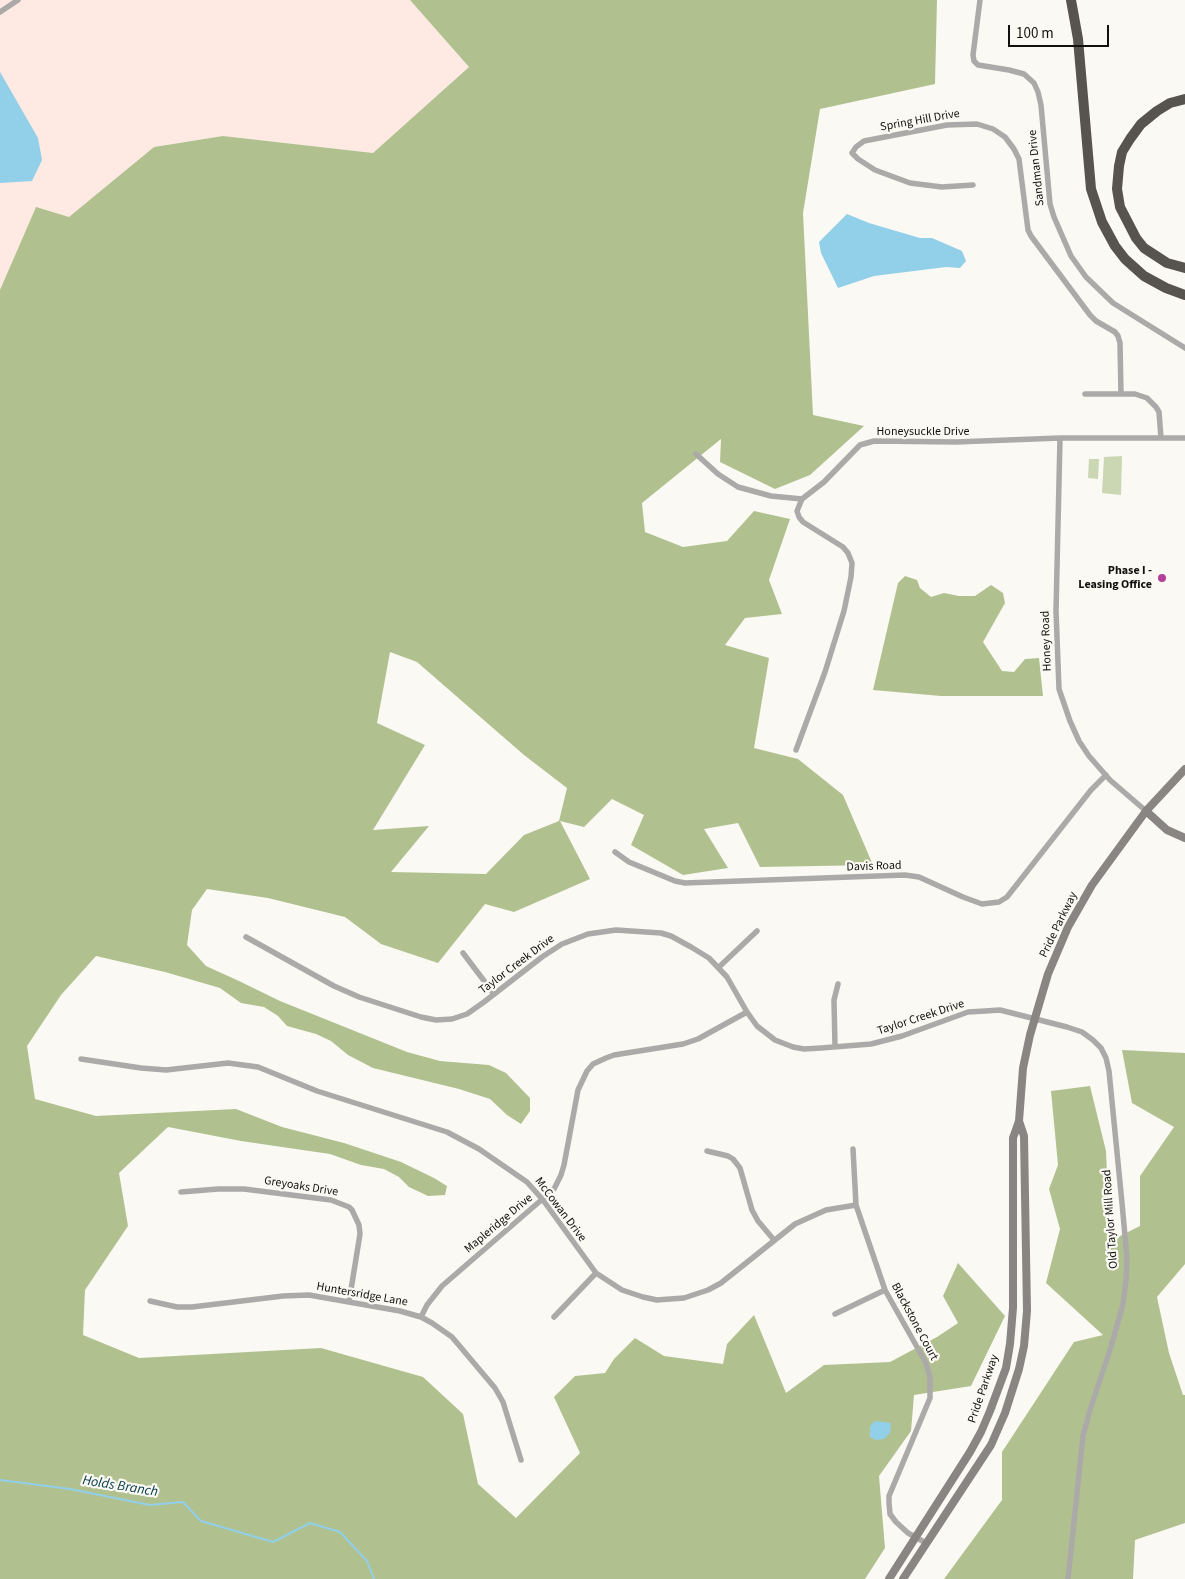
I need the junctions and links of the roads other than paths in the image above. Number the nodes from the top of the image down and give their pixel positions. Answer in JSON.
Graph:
{"nodes":[{"id":1,"x":18,"y":0,"type":"edge"},
{"id":2,"x":980,"y":0,"type":"edge"},
{"id":3,"x":1071,"y":0,"type":"edge"},
{"id":4,"x":0,"y":12,"type":"edge"},
{"id":5,"x":1185,"y":99,"type":"edge"},
{"id":6,"x":973,"y":185,"type":"dead end"},
{"id":7,"x":1185,"y":268,"type":"edge"},
{"id":8,"x":1185,"y":295,"type":"edge"},
{"id":9,"x":1185,"y":348,"type":"edge"},
{"id":10,"x":1085,"y":394,"type":"dead end"},
{"id":11,"x":1121,"y":394,"type":"junction"},
{"id":12,"x":1060,"y":438,"type":"junction"},
{"id":13,"x":1161,"y":438,"type":"junction"},
{"id":14,"x":1185,"y":438,"type":"edge"},
{"id":15,"x":696,"y":454,"type":"dead end"},
{"id":16,"x":802,"y":499,"type":"junction"},
{"id":17,"x":796,"y":750,"type":"dead end"},
{"id":18,"x":1185,"y":769,"type":"edge"},
{"id":19,"x":1106,"y":775,"type":"junction"},
{"id":20,"x":1146,"y":811,"type":"junction"},
{"id":21,"x":1185,"y":838,"type":"edge"},
{"id":22,"x":615,"y":852,"type":"dead end"},
{"id":23,"x":757,"y":931,"type":"dead end"},
{"id":24,"x":246,"y":937,"type":"dead end"},
{"id":25,"x":463,"y":953,"type":"dead end"},
{"id":26,"x":719,"y":967,"type":"junction"},
{"id":27,"x":838,"y":984,"type":"dead end"},
{"id":28,"x":494,"y":994,"type":"junction"},
{"id":29,"x":747,"y":1012,"type":"junction"},
{"id":30,"x":1034,"y":1020,"type":"junction"},
{"id":31,"x":835,"y":1047,"type":"junction"},
{"id":32,"x":81,"y":1058,"type":"dead end"},
{"id":33,"x":1019,"y":1122,"type":"junction"},
{"id":34,"x":854,"y":1149,"type":"dead end"},
{"id":35,"x":707,"y":1151,"type":"dead end"},
{"id":36,"x":181,"y":1192,"type":"dead end"},
{"id":37,"x":543,"y":1200,"type":"junction"},
{"id":38,"x":856,"y":1205,"type":"junction"},
{"id":39,"x":774,"y":1240,"type":"junction"},
{"id":40,"x":596,"y":1273,"type":"junction"},
{"id":41,"x":885,"y":1290,"type":"junction"},
{"id":42,"x":150,"y":1301,"type":"dead end"},
{"id":43,"x":349,"y":1302,"type":"junction"},
{"id":44,"x":835,"y":1314,"type":"dead end"},
{"id":45,"x":421,"y":1317,"type":"junction"},
{"id":46,"x":554,"y":1318,"type":"dead end"},
{"id":47,"x":521,"y":1460,"type":"dead end"},
{"id":48,"x":915,"y":1538,"type":"junction"},
{"id":49,"x":926,"y":1544,"type":"junction"},
{"id":50,"x":889,"y":1579,"type":"edge"},
{"id":51,"x":903,"y":1579,"type":"edge"},
{"id":52,"x":1068,"y":1579,"type":"edge"}],
"edges":[{"from":1,"to":4,"type":"street"},
{"from":2,"to":9,"type":"street","name":"Sandman Drive"},
{"from":3,"to":8,"type":"highway"},
{"from":5,"to":7,"type":"highway"},
{"from":6,"to":11,"type":"street","name":"Spring Hill Drive"},
{"from":10,"to":11,"type":"street"},
{"from":11,"to":13,"type":"street"},
{"from":12,"to":13,"type":"street","name":"Honeysuckle Drive"},
{"from":12,"to":16,"type":"street","name":"Honeysuckle Drive"},
{"from":12,"to":19,"type":"street","name":"Honey Road"},
{"from":13,"to":14,"type":"street","name":"Honeysuckle Drive"},
{"from":15,"to":16,"type":"street"},
{"from":16,"to":17,"type":"street"},
{"from":18,"to":20,"type":"main road","name":"Pride Parkway"},
{"from":19,"to":20,"type":"street","name":"Honey Road"},
{"from":19,"to":22,"type":"street","name":"Davis Road"},
{"from":20,"to":21,"type":"main road"},
{"from":20,"to":30,"type":"main road","name":"Pride Parkway"},
{"from":23,"to":26,"type":"street"},
{"from":24,"to":28,"type":"street","name":"Taylor Creek Drive"},
{"from":25,"to":28,"type":"street"},
{"from":26,"to":28,"type":"street","name":"Taylor Creek Drive"},
{"from":26,"to":29,"type":"street","name":"Taylor Creek Drive"},
{"from":27,"to":31,"type":"street"},
{"from":29,"to":31,"type":"street","name":"Taylor Creek Drive"},
{"from":29,"to":37,"type":"street","name":"Mapleridge Drive"},
{"from":30,"to":31,"type":"street","name":"Taylor Creek Drive"},
{"from":30,"to":33,"type":"main road","name":"Pride Parkway"},
{"from":30,"to":52,"type":"street","name":"Old Taylor Mill Road"},
{"from":32,"to":37,"type":"street","name":"McCowan Drive"},
{"from":33,"to":48,"type":"main road","name":"Pride Parkway"},
{"from":33,"to":49,"type":"main road","name":"Pride Parkway"},
{"from":34,"to":38,"type":"street","name":"Blackstone Court"},
{"from":35,"to":39,"type":"street"},
{"from":36,"to":43,"type":"street","name":"Greyoaks Drive"},
{"from":37,"to":40,"type":"street","name":"McCowan Drive"},
{"from":37,"to":45,"type":"street","name":"Mapleridge Drive"},
{"from":38,"to":39,"type":"street","name":"McCowan Drive"},
{"from":38,"to":41,"type":"street","name":"Blackstone Court"},
{"from":39,"to":40,"type":"street","name":"McCowan Drive"},
{"from":40,"to":46,"type":"street"},
{"from":41,"to":44,"type":"street"},
{"from":41,"to":48,"type":"street","name":"Blackstone Court"},
{"from":42,"to":43,"type":"street","name":"Huntersridge Lane"},
{"from":43,"to":45,"type":"street","name":"Huntersridge Lane"},
{"from":45,"to":47,"type":"street","name":"Huntersridge Lane"},
{"from":48,"to":49,"type":"street","name":"Blackstone Court"},
{"from":48,"to":50,"type":"main road","name":"Pride Parkway"},
{"from":49,"to":51,"type":"main road","name":"Pride Parkway"}]}
